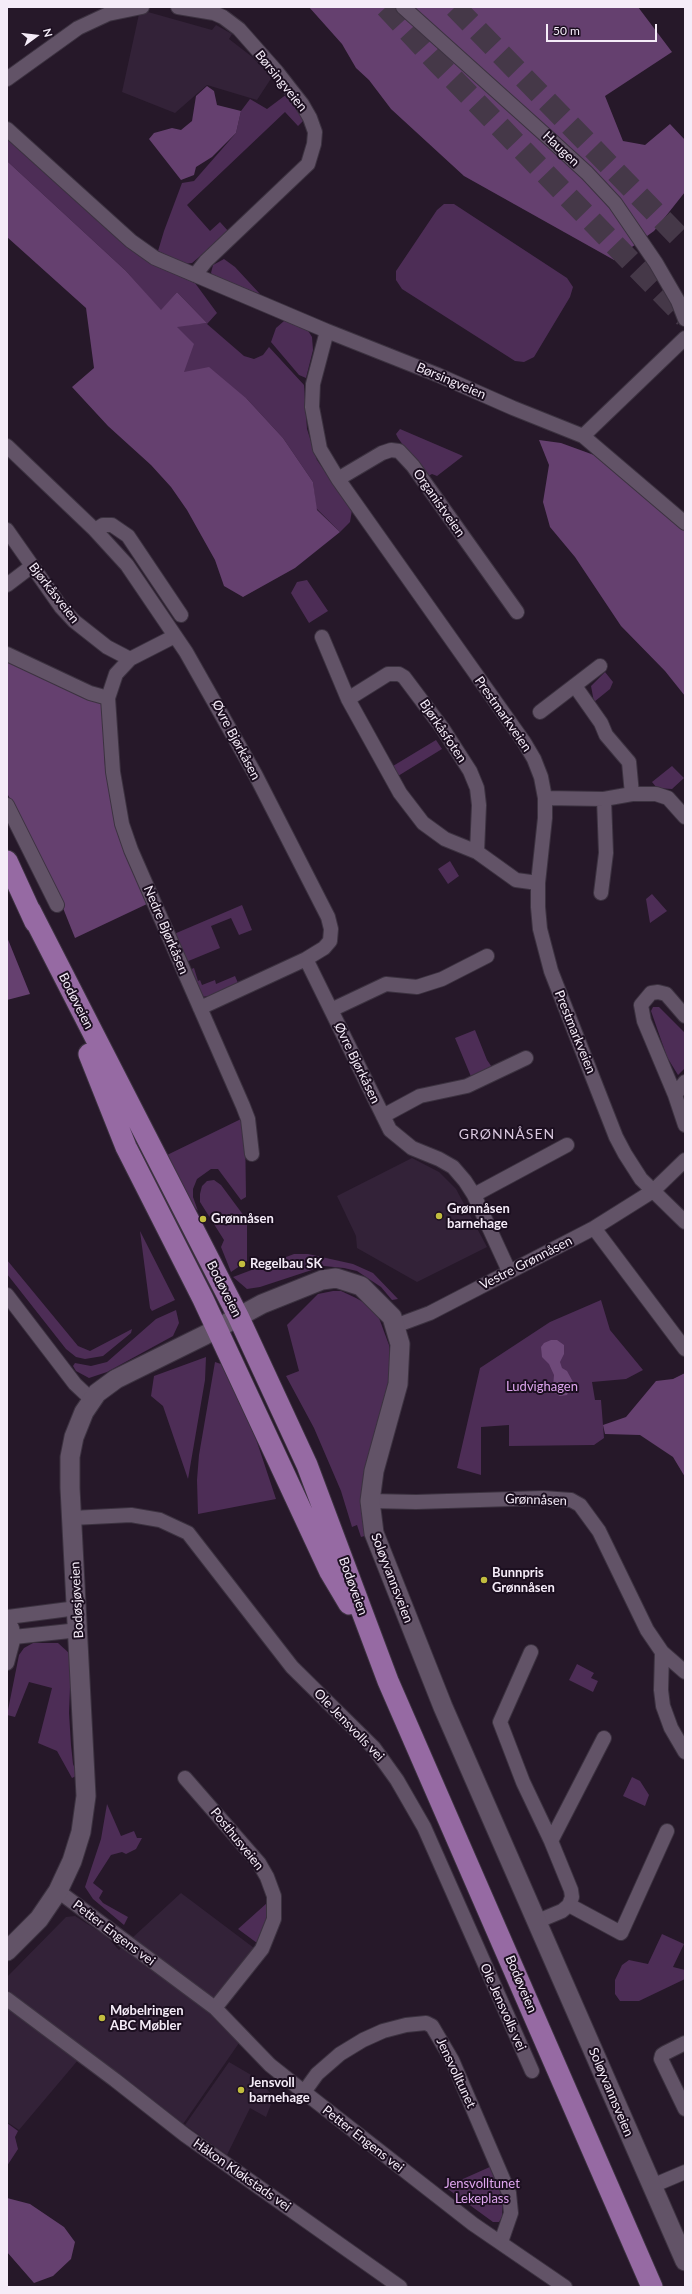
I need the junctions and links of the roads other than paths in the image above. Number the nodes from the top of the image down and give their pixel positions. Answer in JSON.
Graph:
{"nodes":[{"id":1,"x":142,"y":7,"type":"edge"},
{"id":2,"x":178,"y":7,"type":"edge"},
{"id":3,"x":403,"y":7,"type":"edge"},
{"id":4,"x":7,"y":79,"type":"edge"},
{"id":5,"x":7,"y":129,"type":"edge"},
{"id":6,"x":196,"y":275,"type":"junction"},
{"id":7,"x":685,"y":319,"type":"edge"},
{"id":8,"x":327,"y":331,"type":"junction"},
{"id":9,"x":685,"y":338,"type":"edge"},
{"id":10,"x":583,"y":436,"type":"junction"},
{"id":11,"x":7,"y":446,"type":"edge"},
{"id":12,"x":338,"y":479,"type":"junction"},
{"id":13,"x":685,"y":524,"type":"edge"},
{"id":14,"x":7,"y":530,"type":"edge"},
{"id":15,"x":95,"y":530,"type":"junction"},
{"id":16,"x":32,"y":566,"type":"junction"},
{"id":17,"x":7,"y":585,"type":"edge"},
{"id":18,"x":517,"y":612,"type":"dead end"},
{"id":19,"x":181,"y":614,"type":"dead end"},
{"id":20,"x":175,"y":636,"type":"junction"},
{"id":21,"x":322,"y":637,"type":"dead end"},
{"id":22,"x":7,"y":654,"type":"edge"},
{"id":23,"x":130,"y":659,"type":"junction"},
{"id":24,"x":600,"y":666,"type":"dead end"},
{"id":25,"x":575,"y":686,"type":"junction"},
{"id":26,"x":108,"y":698,"type":"junction"},
{"id":27,"x":348,"y":699,"type":"junction"},
{"id":28,"x":540,"y":712,"type":"dead end"},
{"id":29,"x":632,"y":794,"type":"junction"},
{"id":30,"x":545,"y":798,"type":"junction"},
{"id":31,"x":604,"y":799,"type":"junction"},
{"id":32,"x":7,"y":805,"type":"edge"},
{"id":33,"x":685,"y":817,"type":"edge"},
{"id":34,"x":477,"y":852,"type":"junction"},
{"id":35,"x":7,"y":861,"type":"edge"},
{"id":36,"x":538,"y":883,"type":"junction"},
{"id":37,"x":601,"y":893,"type":"dead end"},
{"id":38,"x":58,"y":905,"type":"dead end"},
{"id":39,"x":30,"y":910,"type":"junction"},
{"id":40,"x":487,"y":956,"type":"dead end"},
{"id":41,"x":306,"y":959,"type":"junction"},
{"id":42,"x":200,"y":1008,"type":"junction"},
{"id":43,"x":331,"y":1010,"type":"junction"},
{"id":44,"x":685,"y":1016,"type":"edge"},
{"id":45,"x":526,"y":1058,"type":"dead end"},
{"id":46,"x":685,"y":1082,"type":"edge"},
{"id":47,"x":675,"y":1095,"type":"junction"},
{"id":48,"x":383,"y":1116,"type":"junction"},
{"id":49,"x":685,"y":1125,"type":"edge"},
{"id":50,"x":567,"y":1145,"type":"dead end"},
{"id":51,"x":252,"y":1154,"type":"dead end"},
{"id":52,"x":685,"y":1160,"type":"edge"},
{"id":53,"x":653,"y":1192,"type":"junction"},
{"id":54,"x":474,"y":1195,"type":"junction"},
{"id":55,"x":685,"y":1222,"type":"edge"},
{"id":56,"x":594,"y":1228,"type":"junction"},
{"id":57,"x":509,"y":1271,"type":"junction"},
{"id":58,"x":7,"y":1295,"type":"edge"},
{"id":59,"x":238,"y":1316,"type":"junction"},
{"id":60,"x":396,"y":1326,"type":"junction"},
{"id":61,"x":217,"y":1328,"type":"junction"},
{"id":62,"x":685,"y":1349,"type":"edge"},
{"id":63,"x":91,"y":1399,"type":"junction"},
{"id":64,"x":370,"y":1501,"type":"junction"},
{"id":65,"x":72,"y":1518,"type":"junction"},
{"id":66,"x":77,"y":1608,"type":"junction"},
{"id":67,"x":8,"y":1616,"type":"edge"},
{"id":68,"x":79,"y":1630,"type":"junction"},
{"id":69,"x":14,"y":1637,"type":"junction"},
{"id":70,"x":531,"y":1652,"type":"dead end"},
{"id":71,"x":662,"y":1652,"type":"junction"},
{"id":72,"x":7,"y":1663,"type":"edge"},
{"id":73,"x":685,"y":1672,"type":"edge"},
{"id":74,"x":388,"y":1681,"type":"junction"},
{"id":75,"x":604,"y":1738,"type":"dead end"},
{"id":76,"x":685,"y":1752,"type":"edge"},
{"id":77,"x":185,"y":1778,"type":"dead end"},
{"id":78,"x":667,"y":1831,"type":"dead end"},
{"id":79,"x":552,"y":1841,"type":"junction"},
{"id":80,"x":58,"y":1891,"type":"junction"},
{"id":81,"x":570,"y":1906,"type":"junction"},
{"id":82,"x":538,"y":1921,"type":"junction"},
{"id":83,"x":7,"y":1951,"type":"edge"},
{"id":84,"x":7,"y":1999,"type":"edge"},
{"id":85,"x":215,"y":2008,"type":"junction"},
{"id":86,"x":685,"y":2043,"type":"edge"},
{"id":87,"x":532,"y":2071,"type":"dead end"},
{"id":88,"x":304,"y":2092,"type":"junction"},
{"id":89,"x":685,"y":2109,"type":"edge"},
{"id":90,"x":685,"y":2172,"type":"edge"},
{"id":91,"x":652,"y":2186,"type":"junction"},
{"id":92,"x":501,"y":2242,"type":"junction"},
{"id":93,"x":685,"y":2261,"type":"edge"},
{"id":94,"x":400,"y":2287,"type":"edge"},
{"id":95,"x":565,"y":2287,"type":"edge"},
{"id":96,"x":652,"y":2287,"type":"edge"}],
"edges":[{"from":1,"to":4,"type":"street"},
{"from":2,"to":6,"type":"street","name":"Børsingveien"},
{"from":3,"to":7,"type":"street","name":"Haugen"},
{"from":5,"to":6,"type":"street","name":"Børsingveien"},
{"from":6,"to":8,"type":"street","name":"Børsingveien"},
{"from":8,"to":10,"type":"street","name":"Børsingveien"},
{"from":8,"to":12,"type":"street","name":"Prestmarkveien"},
{"from":9,"to":10,"type":"street"},
{"from":10,"to":13,"type":"street","name":"Børsingveien"},
{"from":11,"to":15,"type":"street","name":"Øvre Bjørkåsen"},
{"from":12,"to":18,"type":"street","name":"Organistveien"},
{"from":12,"to":30,"type":"street","name":"Prestmarkveien"},
{"from":14,"to":16,"type":"street","name":"Bjørkåsveien"},
{"from":15,"to":19,"type":"street"},
{"from":15,"to":20,"type":"street","name":"Øvre Bjørkåsen"},
{"from":16,"to":17,"type":"street"},
{"from":16,"to":23,"type":"street","name":"Bjørkåsveien"},
{"from":20,"to":23,"type":"street","name":"Nedre Bjørkåsen"},
{"from":20,"to":41,"type":"street","name":"Øvre Bjørkåsen"},
{"from":21,"to":27,"type":"street"},
{"from":22,"to":26,"type":"street"},
{"from":23,"to":26,"type":"street","name":"Nedre Bjørkåsen"},
{"from":24,"to":25,"type":"street"},
{"from":25,"to":28,"type":"street"},
{"from":25,"to":29,"type":"street"},
{"from":26,"to":42,"type":"street","name":"Nedre Bjørkåsen"},
{"from":27,"to":34,"type":"street"},
{"from":27,"to":34,"type":"street","name":"Bjørkåsfoten"},
{"from":29,"to":31,"type":"street"},
{"from":29,"to":33,"type":"street"},
{"from":30,"to":31,"type":"street"},
{"from":30,"to":36,"type":"street","name":"Prestmarkveien"},
{"from":31,"to":37,"type":"street"},
{"from":32,"to":38,"type":"street"},
{"from":34,"to":36,"type":"street"},
{"from":35,"to":39,"type":"main road","name":"Bodøveien"},
{"from":36,"to":53,"type":"street","name":"Prestmarkveien"},
{"from":39,"to":59,"type":"main road","name":"Bodøveien"},
{"from":39,"to":61,"type":"main road","name":"Bodøveien"},
{"from":40,"to":43,"type":"street","name":"Øvre Bjørkåsen"},
{"from":41,"to":42,"type":"street","name":"Øvre Bjørkåsen"},
{"from":41,"to":43,"type":"street","name":"Øvre Bjørkåsen"},
{"from":42,"to":51,"type":"street","name":"Nedre Bjørkåsen"},
{"from":43,"to":48,"type":"street","name":"Øvre Bjørkåsen"},
{"from":44,"to":47,"type":"street"},
{"from":45,"to":48,"type":"street","name":"Øvre Bjørkåsen"},
{"from":46,"to":47,"type":"street"},
{"from":47,"to":49,"type":"street"},
{"from":48,"to":54,"type":"street","name":"Øvre Bjørkåsen"},
{"from":50,"to":54,"type":"street"},
{"from":52,"to":53,"type":"street"},
{"from":53,"to":55,"type":"street","name":"Prestmarkveien"},
{"from":53,"to":56,"type":"street","name":"Vestre Grønnåsen"},
{"from":54,"to":57,"type":"street","name":"Øvre Bjørkåsen"},
{"from":56,"to":57,"type":"street","name":"Vestre Grønnåsen"},
{"from":56,"to":62,"type":"street"},
{"from":57,"to":60,"type":"street","name":"Vestre Grønnåsen"},
{"from":58,"to":63,"type":"street"},
{"from":59,"to":60,"type":"street","name":"Soløyvannsveien"},
{"from":59,"to":61,"type":"street","name":"Bodøsjøveien"},
{"from":59,"to":74,"type":"main road","name":"Bodøveien"},
{"from":60,"to":64,"type":"street","name":"Soløyvannsveien"},
{"from":61,"to":63,"type":"street","name":"Bodøsjøveien"},
{"from":61,"to":74,"type":"main road","name":"Bodøveien"},
{"from":63,"to":65,"type":"street","name":"Bodøsjøveien"},
{"from":64,"to":71,"type":"street","name":"Grønnåsen"},
{"from":64,"to":82,"type":"street","name":"Soløyvannsveien"},
{"from":65,"to":66,"type":"street","name":"Bodøsjøveien"},
{"from":65,"to":87,"type":"street","name":"Ole Jensvolls vei"},
{"from":66,"to":67,"type":"street"},
{"from":66,"to":68,"type":"street","name":"Bodøsjøveien"},
{"from":67,"to":69,"type":"street"},
{"from":68,"to":69,"type":"street"},
{"from":68,"to":80,"type":"street","name":"Bodøsjøveien"},
{"from":69,"to":72,"type":"street"},
{"from":70,"to":79,"type":"street"},
{"from":71,"to":73,"type":"street","name":"Grønnåsen"},
{"from":71,"to":76,"type":"street"},
{"from":74,"to":96,"type":"main road","name":"Bodøveien"},
{"from":75,"to":79,"type":"street"},
{"from":77,"to":85,"type":"street","name":"Posthusveien"},
{"from":78,"to":81,"type":"street"},
{"from":79,"to":81,"type":"street"},
{"from":80,"to":83,"type":"street","name":"Bodøsjøveien"},
{"from":80,"to":85,"type":"street","name":"Petter Engens vei"},
{"from":81,"to":82,"type":"street"},
{"from":82,"to":91,"type":"street","name":"Soløyvannsveien"},
{"from":84,"to":94,"type":"street","name":"Håkon Kløkstads vei"},
{"from":85,"to":88,"type":"street","name":"Petter Engens vei"},
{"from":86,"to":89,"type":"street"},
{"from":88,"to":92,"type":"street","name":"Petter Engens vei"},
{"from":88,"to":92,"type":"street","name":"Jensvolltunet"},
{"from":90,"to":91,"type":"street"},
{"from":91,"to":93,"type":"street","name":"Soløyvannsveien"},
{"from":92,"to":95,"type":"street","name":"Petter Engens vei"}]}
